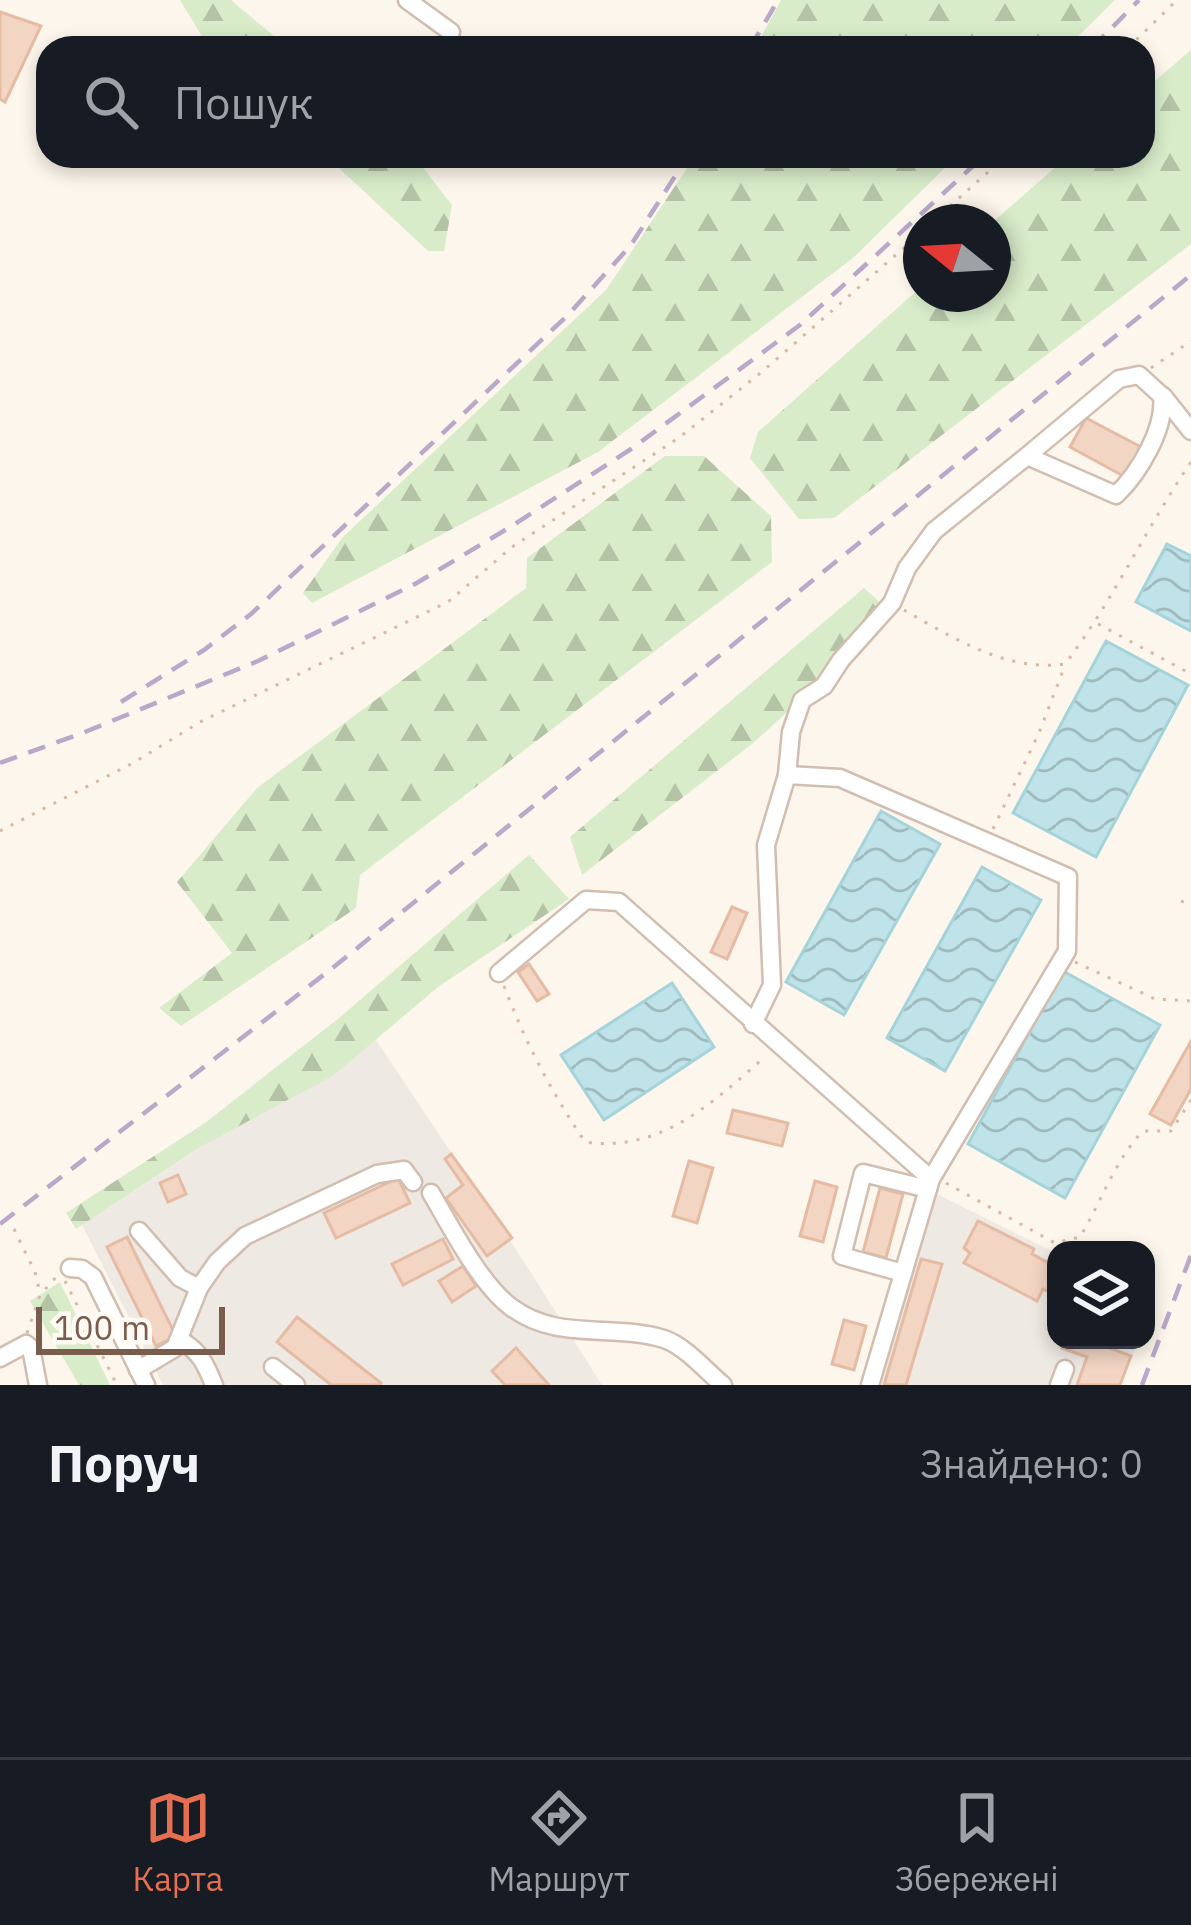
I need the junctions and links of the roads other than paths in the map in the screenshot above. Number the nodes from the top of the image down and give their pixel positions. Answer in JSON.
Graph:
{"nodes":[{"id":1,"x":407,"y":0,"type":"edge"},
{"id":2,"x":451,"y":32,"type":"dead end"},
{"id":3,"x":1162,"y":396,"type":"junction"},
{"id":4,"x":1191,"y":431,"type":"edge"},
{"id":5,"x":1028,"y":456,"type":"junction"},
{"id":6,"x":787,"y":775,"type":"junction"},
{"id":7,"x":499,"y":973,"type":"road end"},
{"id":8,"x":754,"y":1024,"type":"junction"},
{"id":9,"x":930,"y":1181,"type":"junction"},
{"id":10,"x":413,"y":1182,"type":"dead end"},
{"id":11,"x":431,"y":1192,"type":"dead end"},
{"id":12,"x":140,"y":1231,"type":"dead end"},
{"id":13,"x":65,"y":1271,"type":"road end"},
{"id":14,"x":903,"y":1273,"type":"junction"},
{"id":15,"x":199,"y":1288,"type":"junction"},
{"id":16,"x":180,"y":1340,"type":"junction"},
{"id":17,"x":0,"y":1358,"type":"edge"},
{"id":18,"x":273,"y":1366,"type":"dead end"},
{"id":19,"x":142,"y":1378,"type":"edge"},
{"id":20,"x":38,"y":1385,"type":"edge"},
{"id":21,"x":214,"y":1385,"type":"edge"},
{"id":22,"x":296,"y":1385,"type":"edge"},
{"id":23,"x":723,"y":1385,"type":"edge"},
{"id":24,"x":870,"y":1385,"type":"edge"}],
"edges":[{"from":1,"to":2,"type":"lane"},
{"from":3,"to":4,"type":"lane"},
{"from":3,"to":5,"type":"lane"},
{"from":3,"to":5,"type":"lane"},
{"from":5,"to":6,"type":"lane"},
{"from":6,"to":8,"type":"lane"},
{"from":6,"to":9,"type":"lane"},
{"from":7,"to":8,"type":"lane"},
{"from":8,"to":9,"type":"lane"},
{"from":9,"to":14,"type":"lane"},
{"from":9,"to":14,"type":"lane"},
{"from":10,"to":15,"type":"lane"},
{"from":11,"to":23,"type":"lane"},
{"from":12,"to":15,"type":"lane"},
{"from":13,"to":19,"type":"lane"},
{"from":14,"to":24,"type":"lane"},
{"from":15,"to":16,"type":"lane"},
{"from":16,"to":19,"type":"lane"},
{"from":16,"to":21,"type":"lane"},
{"from":17,"to":20,"type":"lane"},
{"from":18,"to":22,"type":"lane"}]}
